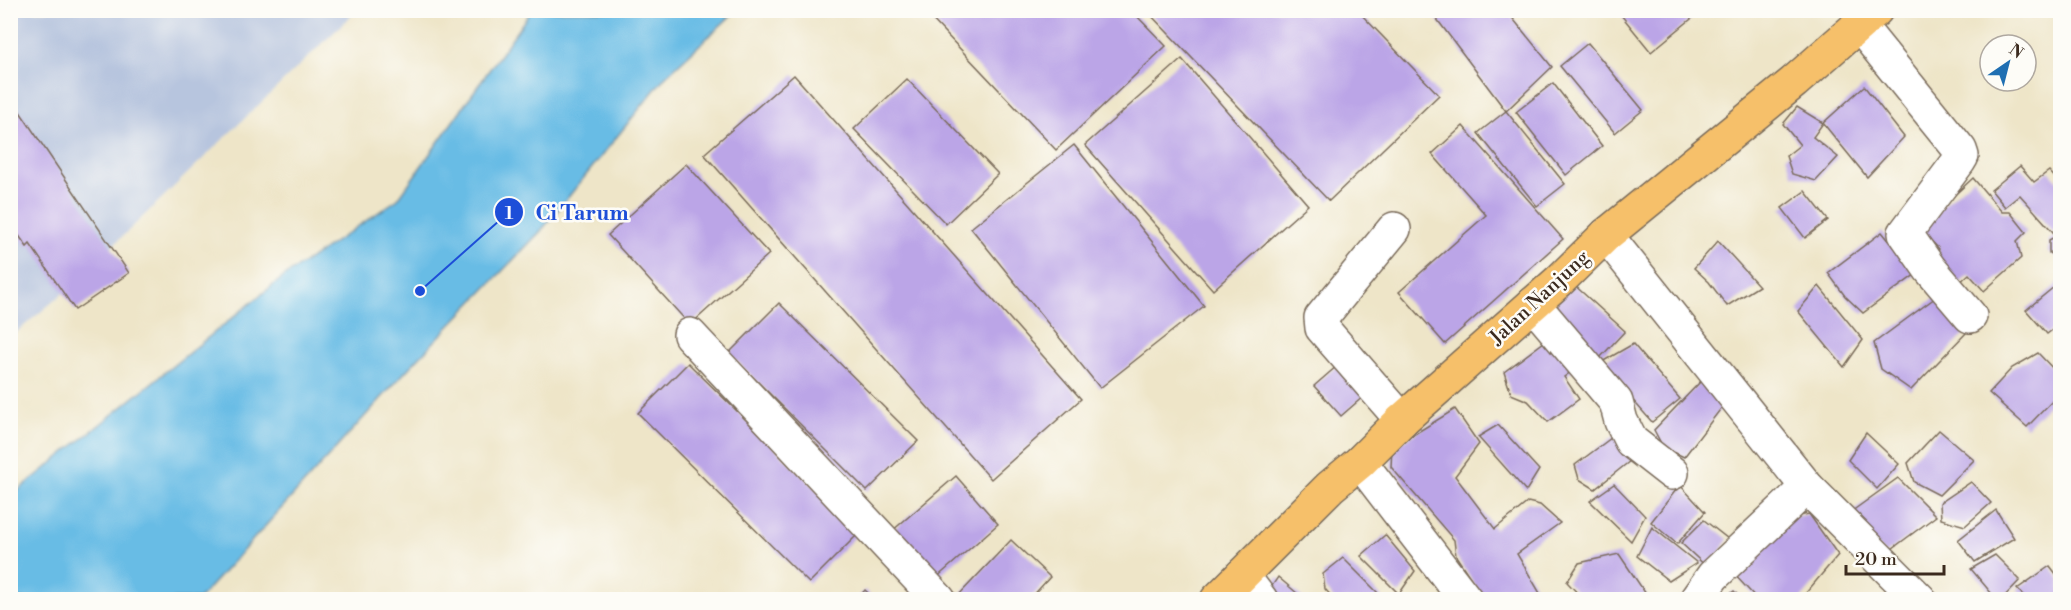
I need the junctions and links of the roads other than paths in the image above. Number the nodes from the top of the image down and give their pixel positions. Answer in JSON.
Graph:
{"nodes":[{"id":1,"x":1868,"y":18,"type":"edge"},
{"id":2,"x":1394,"y":230,"type":"dead end"},
{"id":3,"x":1606,"y":235,"type":"junction"},
{"id":4,"x":1533,"y":304,"type":"junction"},
{"id":5,"x":1970,"y":316,"type":"dead end"},
{"id":6,"x":690,"y":335,"type":"dead end"},
{"id":7,"x":1402,"y":420,"type":"junction"},
{"id":8,"x":1360,"y":462,"type":"junction"},
{"id":9,"x":1672,"y":473,"type":"dead end"},
{"id":10,"x":1807,"y":487,"type":"junction"},
{"id":11,"x":1252,"y":587,"type":"edge"},
{"id":12,"x":939,"y":600,"type":"edge"},
{"id":13,"x":1217,"y":600,"type":"edge"},
{"id":14,"x":1466,"y":600,"type":"edge"},
{"id":15,"x":1696,"y":600,"type":"edge"},
{"id":16,"x":1920,"y":600,"type":"edge"}],
"edges":[{"from":1,"to":3,"type":"main road","name":"Jalan Nanjung"},
{"from":1,"to":5,"type":"street"},
{"from":2,"to":7,"type":"street"},
{"from":3,"to":4,"type":"main road","name":"Jalan Nanjung"},
{"from":3,"to":10,"type":"street"},
{"from":4,"to":7,"type":"main road","name":"Jalan Nanjung"},
{"from":4,"to":9,"type":"street"},
{"from":6,"to":12,"type":"street"},
{"from":7,"to":8,"type":"main road","name":"Jalan Nanjung"},
{"from":8,"to":11,"type":"main road","name":"Jalan Nanjung"},
{"from":8,"to":14,"type":"street"},
{"from":10,"to":15,"type":"street"},
{"from":10,"to":16,"type":"street"},
{"from":11,"to":13,"type":"main road","name":"Jalan Nanjung"}]}
